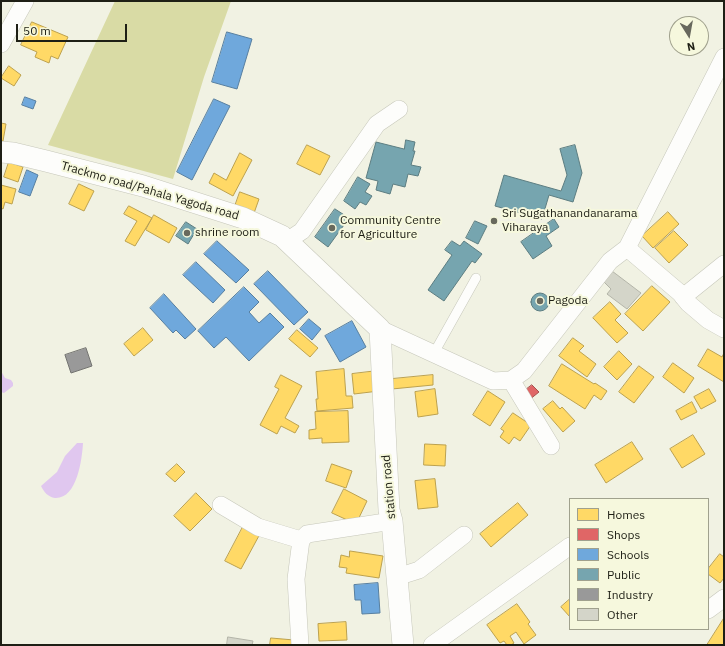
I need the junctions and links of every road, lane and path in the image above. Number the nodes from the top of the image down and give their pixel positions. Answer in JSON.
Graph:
{"nodes":[{"id":1,"x":24,"y":1,"type":"edge"},
{"id":2,"x":1,"y":44,"type":"edge"},
{"id":3,"x":724,"y":57,"type":"edge"},
{"id":4,"x":399,"y":109,"type":"dead end"},
{"id":5,"x":1,"y":152,"type":"edge"},
{"id":6,"x":287,"y":241,"type":"junction"},
{"id":7,"x":628,"y":248,"type":"junction"},
{"id":8,"x":724,"y":264,"type":"edge"},
{"id":9,"x":476,"y":278,"type":"dead end"},
{"id":10,"x":683,"y":297,"type":"junction"},
{"id":11,"x":380,"y":329,"type":"junction"},
{"id":12,"x":724,"y":329,"type":"edge"},
{"id":13,"x":434,"y":353,"type":"junction"},
{"id":14,"x":511,"y":380,"type":"junction"},
{"id":15,"x":551,"y":446,"type":"dead end"},
{"id":16,"x":221,"y":505,"type":"dead end"},
{"id":17,"x":392,"y":522,"type":"junction"},
{"id":18,"x":464,"y":535,"type":"dead end"},
{"id":19,"x":301,"y":540,"type":"junction"},
{"id":20,"x":569,"y":547,"type":"edge"},
{"id":21,"x":397,"y":577,"type":"junction"},
{"id":22,"x":724,"y":598,"type":"edge"},
{"id":23,"x":709,"y":609,"type":"edge"},
{"id":24,"x":300,"y":645,"type":"edge"},
{"id":25,"x":403,"y":645,"type":"edge"},
{"id":26,"x":432,"y":645,"type":"edge"}],
"edges":[{"from":1,"to":2,"type":"street"},
{"from":3,"to":7,"type":"street"},
{"from":4,"to":6,"type":"street"},
{"from":5,"to":6,"type":"street","name":"Trackmo road/Pahala Yagoda road"},
{"from":6,"to":11,"type":"street","name":"Trackmo road/Pahala Yagoda road"},
{"from":7,"to":10,"type":"street"},
{"from":7,"to":14,"type":"street"},
{"from":8,"to":10,"type":"street"},
{"from":9,"to":13,"type":"lane"},
{"from":10,"to":12,"type":"street"},
{"from":11,"to":13,"type":"street"},
{"from":11,"to":17,"type":"street","name":"station road"},
{"from":13,"to":14,"type":"street"},
{"from":14,"to":15,"type":"street"},
{"from":16,"to":19,"type":"street"},
{"from":17,"to":19,"type":"street"},
{"from":17,"to":21,"type":"street","name":"station road"},
{"from":18,"to":21,"type":"street"},
{"from":19,"to":24,"type":"street"},
{"from":20,"to":26,"type":"street"},
{"from":21,"to":25,"type":"street","name":"station road"},
{"from":22,"to":23,"type":"street"}]}
